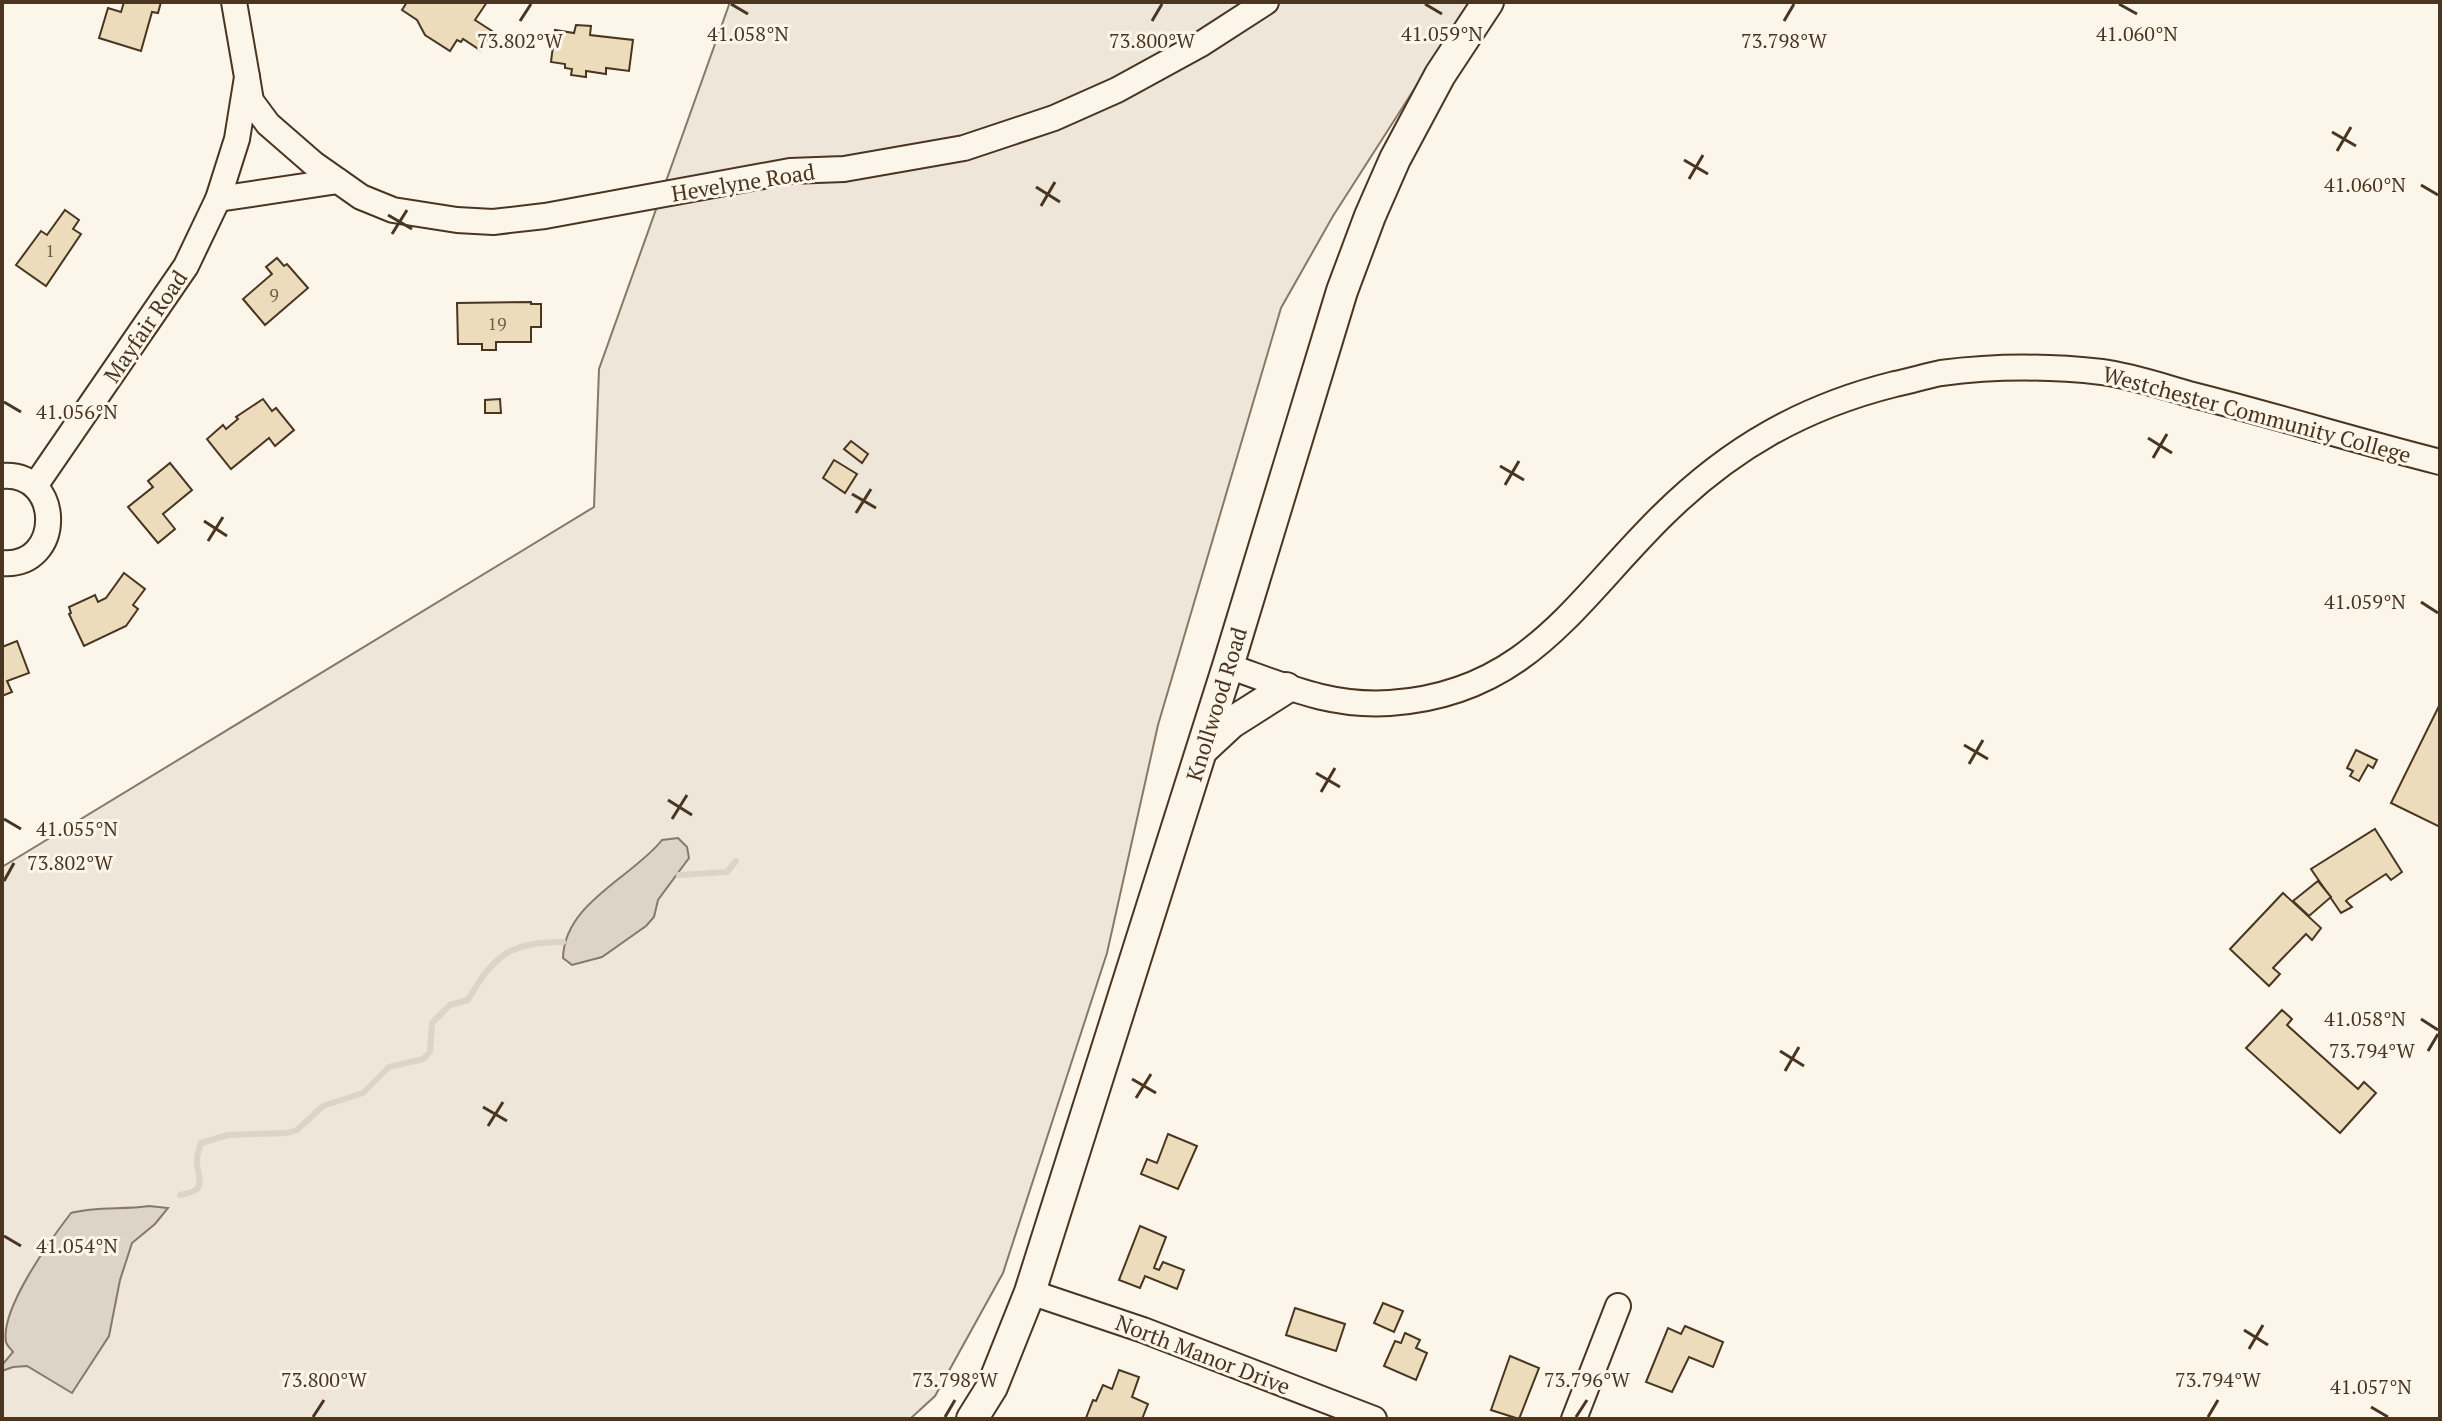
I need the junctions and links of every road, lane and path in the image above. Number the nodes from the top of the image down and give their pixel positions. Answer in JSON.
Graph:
{"nodes":[{"id":1,"x":234,"y":2,"type":"edge"},
{"id":2,"x":1266,"y":2,"type":"edge"},
{"id":3,"x":1488,"y":2,"type":"edge"},
{"id":4,"x":247,"y":77,"type":"junction"},
{"id":5,"x":338,"y":181,"type":"junction"},
{"id":6,"x":218,"y":199,"type":"junction"},
{"id":7,"x":2440,"y":462,"type":"edge"},
{"id":8,"x":2,"y":476,"type":"edge"},
{"id":9,"x":35,"y":486,"type":"junction"},
{"id":10,"x":2,"y":563,"type":"edge"},
{"id":11,"x":1228,"y":666,"type":"junction"},
{"id":12,"x":1286,"y":688,"type":"junction"},
{"id":13,"x":1201,"y":751,"type":"junction"},
{"id":14,"x":1030,"y":1292,"type":"junction"},
{"id":15,"x":1618,"y":1306,"type":"dead end"},
{"id":16,"x":972,"y":1419,"type":"edge"},
{"id":17,"x":1374,"y":1419,"type":"edge"},
{"id":18,"x":1574,"y":1419,"type":"edge"}],
"edges":[{"from":1,"to":4,"type":"street","name":"Mayfair Road"},
{"from":2,"to":5,"type":"street","name":"Hevelyne Road"},
{"from":3,"to":11,"type":"main road","name":"Knollwood Road"},
{"from":4,"to":5,"type":"street","name":"Hevelyne Road"},
{"from":4,"to":6,"type":"street","name":"Mayfair Road"},
{"from":5,"to":6,"type":"street"},
{"from":6,"to":9,"type":"street","name":"Mayfair Road"},
{"from":7,"to":12,"type":"street","name":"Westchester Community College"},
{"from":8,"to":9,"type":"street"},
{"from":9,"to":10,"type":"street"},
{"from":11,"to":12,"type":"street","name":"Westchester Community College"},
{"from":11,"to":13,"type":"main road","name":"Knollwood Road"},
{"from":12,"to":13,"type":"main road"},
{"from":13,"to":14,"type":"main road","name":"Knollwood Road"},
{"from":14,"to":16,"type":"main road","name":"Knollwood Road"},
{"from":14,"to":17,"type":"street","name":"North Manor Drive"},
{"from":15,"to":18,"type":"street"}]}
